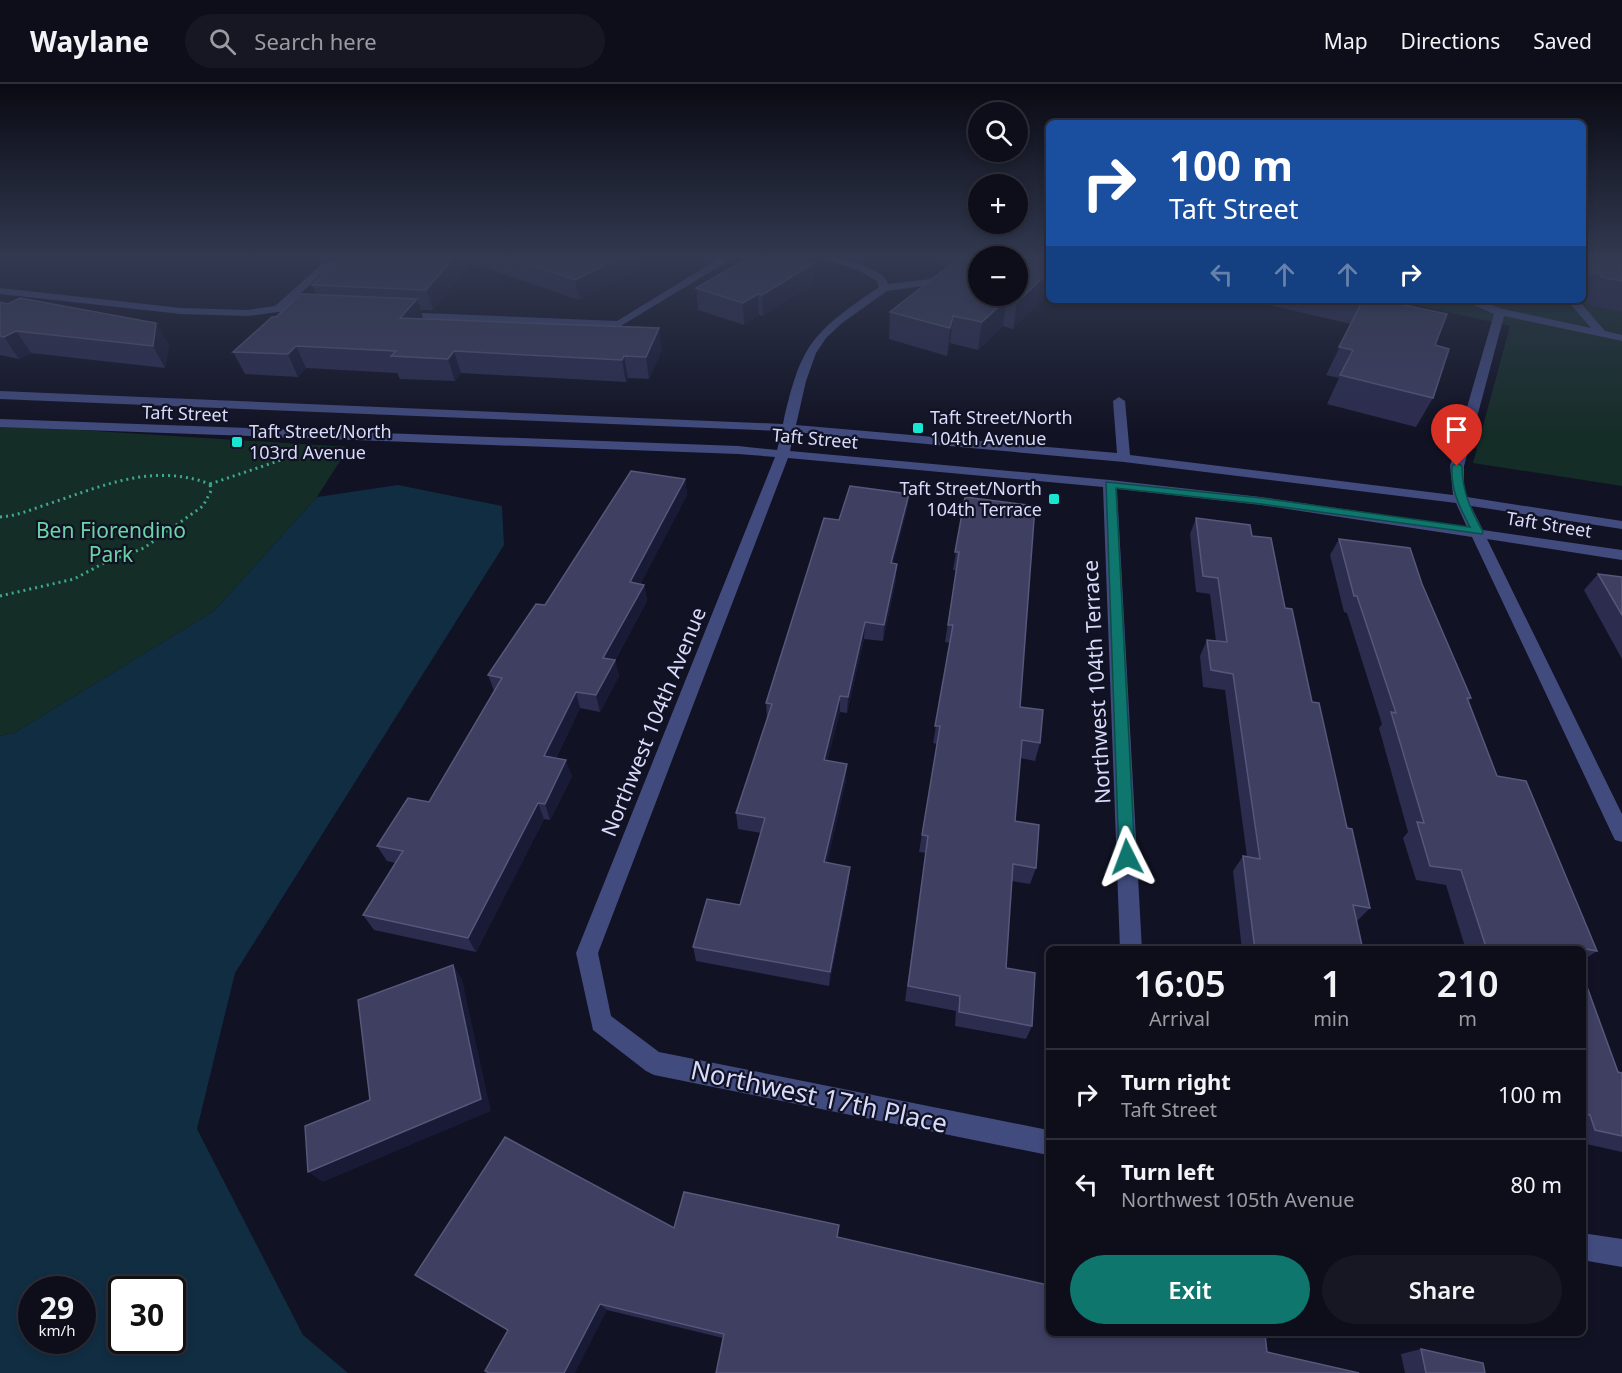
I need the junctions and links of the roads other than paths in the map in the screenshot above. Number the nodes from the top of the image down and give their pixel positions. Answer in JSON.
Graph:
{"nodes":[{"id":1,"x":405,"y":315,"type":"edge"},
{"id":2,"x":635,"y":315,"type":"edge"},
{"id":3,"x":848,"y":315,"type":"edge"},
{"id":4,"x":1499,"y":315,"type":"edge"},
{"id":5,"x":1515,"y":315,"type":"edge"},
{"id":6,"x":1586,"y":315,"type":"edge"},
{"id":7,"x":1601,"y":333,"type":"junction"},
{"id":8,"x":1622,"y":338,"type":"edge"},
{"id":9,"x":0,"y":395,"type":"edge"},
{"id":10,"x":1119,"y":401,"type":"dead end"},
{"id":11,"x":0,"y":423,"type":"edge"},
{"id":12,"x":786,"y":441,"type":"junction"},
{"id":13,"x":1124,"y":458,"type":"junction"},
{"id":14,"x":1110,"y":484,"type":"junction"},
{"id":15,"x":1461,"y":500,"type":"junction"},
{"id":16,"x":1622,"y":525,"type":"edge"},
{"id":17,"x":1478,"y":532,"type":"junction"},
{"id":18,"x":1622,"y":555,"type":"edge"},
{"id":19,"x":1622,"y":834,"type":"edge"},
{"id":20,"x":1131,"y":946,"type":"edge"},
{"id":21,"x":602,"y":1022,"type":"joint"},
{"id":22,"x":1046,"y":1143,"type":"edge"},
{"id":23,"x":1586,"y":1247,"type":"edge"},
{"id":24,"x":1622,"y":1253,"type":"edge"}],
"edges":[{"from":1,"to":2,"type":"street"},
{"from":3,"to":12,"type":"street","name":"Northwest 104th Avenue"},
{"from":4,"to":15,"type":"street"},
{"from":5,"to":7,"type":"street"},
{"from":6,"to":7,"type":"street"},
{"from":7,"to":8,"type":"street"},
{"from":9,"to":12,"type":"street","name":"Taft Street"},
{"from":10,"to":13,"type":"street"},
{"from":11,"to":12,"type":"street","name":"Taft Street"},
{"from":12,"to":13,"type":"street","name":"Taft Street"},
{"from":12,"to":14,"type":"street","name":"Taft Street"},
{"from":12,"to":21,"type":"street","name":"Northwest 104th Avenue"},
{"from":13,"to":15,"type":"street","name":"Taft Street"},
{"from":14,"to":17,"type":"street","name":"Taft Street"},
{"from":14,"to":20,"type":"street","name":"Northwest 104th Terrace"},
{"from":15,"to":16,"type":"street","name":"Taft Street"},
{"from":15,"to":17,"type":"street"},
{"from":17,"to":18,"type":"street","name":"Taft Street"},
{"from":17,"to":19,"type":"street"},
{"from":21,"to":22,"type":"street","name":"Northwest 17th Place"},
{"from":23,"to":24,"type":"street"}]}
